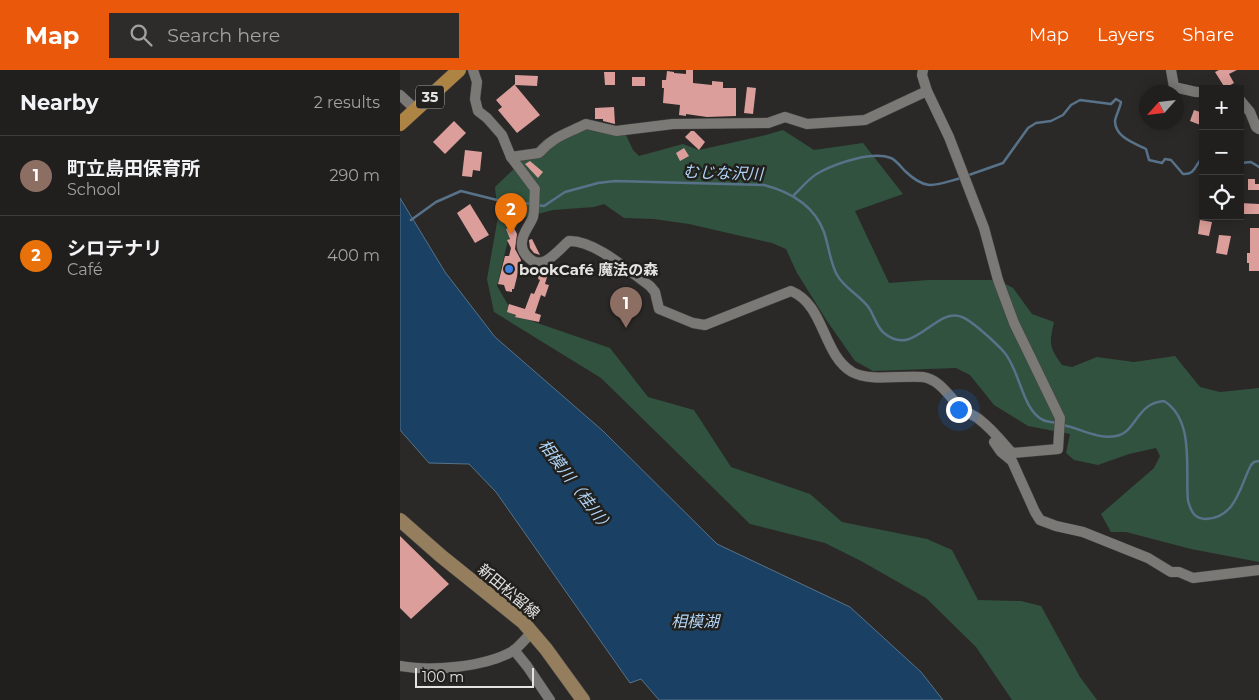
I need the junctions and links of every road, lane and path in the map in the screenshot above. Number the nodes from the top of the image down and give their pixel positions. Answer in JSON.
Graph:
{"nodes":[{"id":1,"x":459,"y":70,"type":"edge"},
{"id":2,"x":473,"y":70,"type":"edge"},
{"id":3,"x":923,"y":70,"type":"edge"},
{"id":4,"x":1171,"y":70,"type":"edge"},
{"id":5,"x":927,"y":91,"type":"junction"},
{"id":6,"x":1199,"y":92,"type":"edge"},
{"id":7,"x":400,"y":95,"type":"edge"},
{"id":8,"x":1244,"y":105,"type":"edge"},
{"id":9,"x":415,"y":109,"type":"junction"},
{"id":10,"x":400,"y":124,"type":"edge"},
{"id":11,"x":1259,"y":129,"type":"edge"},
{"id":12,"x":511,"y":157,"type":"junction"},
{"id":13,"x":987,"y":427,"type":"junction"},
{"id":14,"x":400,"y":520,"type":"edge"},
{"id":15,"x":1259,"y":570,"type":"edge"},
{"id":16,"x":532,"y":632,"type":"junction"},
{"id":17,"x":514,"y":650,"type":"junction"},
{"id":18,"x":400,"y":666,"type":"edge"},
{"id":19,"x":550,"y":700,"type":"edge"},
{"id":20,"x":583,"y":700,"type":"edge"}],
"edges":[{"from":1,"to":9,"type":"main road","number":"35"},
{"from":2,"to":12,"type":"street"},
{"from":3,"to":5,"type":"street"},
{"from":4,"to":6,"type":"street"},
{"from":5,"to":12,"type":"street"},
{"from":5,"to":13,"type":"street"},
{"from":7,"to":9,"type":"street"},
{"from":8,"to":11,"type":"street"},
{"from":9,"to":10,"type":"main road","number":"35"},
{"from":12,"to":13,"type":"street"},
{"from":13,"to":15,"type":"street"},
{"from":14,"to":16,"type":"main road","name":"新田松留線"},
{"from":16,"to":17,"type":"street"},
{"from":16,"to":20,"type":"main road","name":"新田松留線"},
{"from":17,"to":18,"type":"street"},
{"from":17,"to":19,"type":"street"}]}
